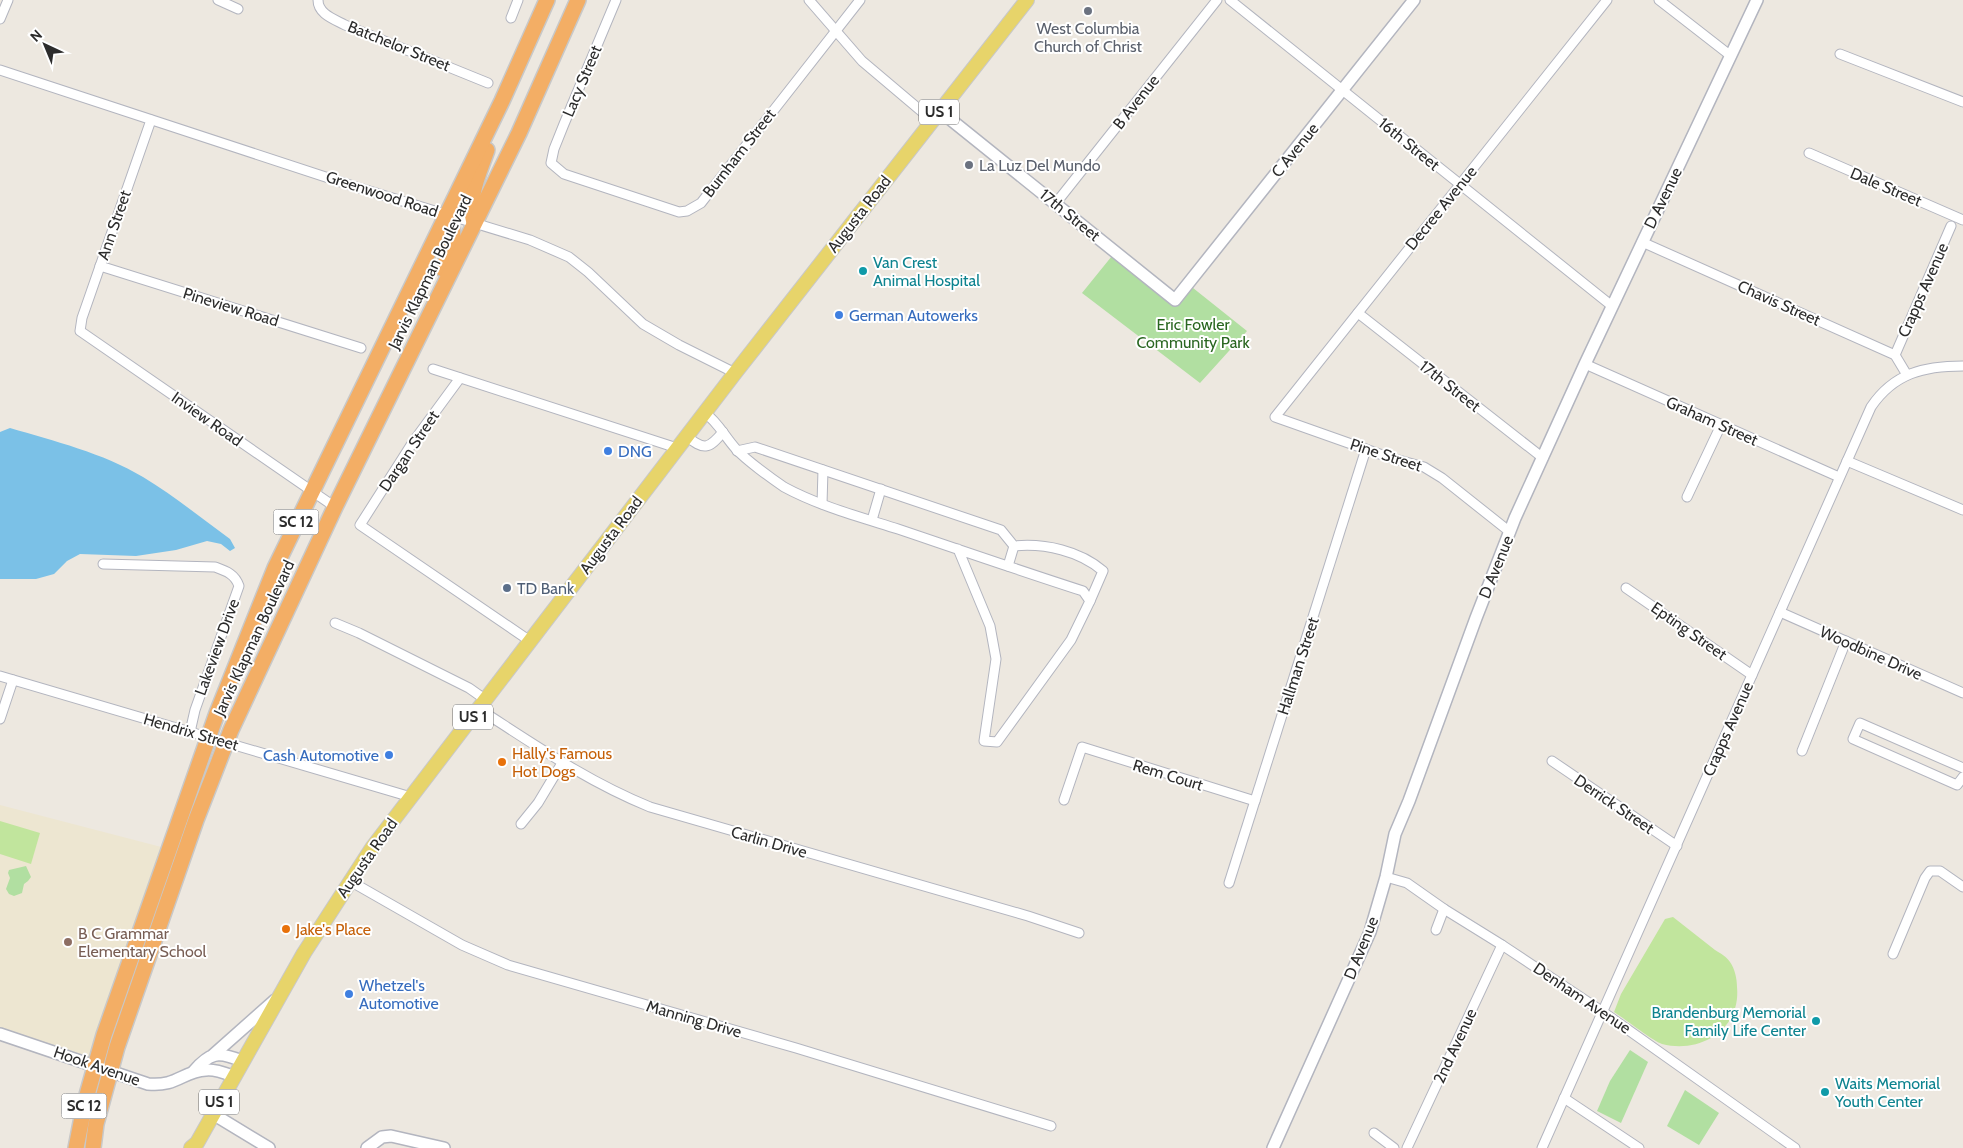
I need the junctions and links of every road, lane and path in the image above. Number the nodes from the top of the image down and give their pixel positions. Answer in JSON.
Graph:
{"nodes":[{"id":1,"x":8,"y":0,"type":"edge"},
{"id":2,"x":218,"y":0,"type":"edge"},
{"id":3,"x":318,"y":0,"type":"edge"},
{"id":4,"x":518,"y":0,"type":"edge"},
{"id":5,"x":547,"y":0,"type":"edge"},
{"id":6,"x":578,"y":0,"type":"edge"},
{"id":7,"x":616,"y":0,"type":"edge"},
{"id":8,"x":809,"y":0,"type":"edge"},
{"id":9,"x":860,"y":0,"type":"edge"},
{"id":10,"x":1027,"y":0,"type":"edge"},
{"id":11,"x":1217,"y":0,"type":"edge"},
{"id":12,"x":1230,"y":0,"type":"edge"},
{"id":13,"x":1414,"y":0,"type":"edge"},
{"id":14,"x":1607,"y":0,"type":"edge"},
{"id":15,"x":1659,"y":0,"type":"edge"},
{"id":16,"x":1757,"y":0,"type":"edge"},
{"id":17,"x":238,"y":9,"type":"dead end"},
{"id":18,"x":511,"y":18,"type":"dead end"},
{"id":19,"x":0,"y":19,"type":"edge"},
{"id":20,"x":836,"y":30,"type":"junction"},
{"id":21,"x":1840,"y":54,"type":"dead end"},
{"id":22,"x":1731,"y":56,"type":"junction"},
{"id":23,"x":0,"y":70,"type":"edge"},
{"id":24,"x":488,"y":83,"type":"dead end"},
{"id":25,"x":1343,"y":90,"type":"junction"},
{"id":26,"x":502,"y":101,"type":"junction"},
{"id":27,"x":1963,"y":102,"type":"edge"},
{"id":28,"x":937,"y":116,"type":"junction"},
{"id":29,"x":150,"y":120,"type":"junction"},
{"id":30,"x":1809,"y":153,"type":"dead end"},
{"id":31,"x":551,"y":163,"type":"joint"},
{"id":32,"x":1460,"y":184,"type":"junction"},
{"id":33,"x":1056,"y":203,"type":"junction"},
{"id":34,"x":446,"y":215,"type":"junction"},
{"id":35,"x":1963,"y":220,"type":"edge"},
{"id":36,"x":474,"y":223,"type":"junction"},
{"id":37,"x":1952,"y":226,"type":"dead end"},
{"id":38,"x":1642,"y":242,"type":"junction"},
{"id":39,"x":100,"y":266,"type":"junction"},
{"id":40,"x":1175,"y":300,"type":"joint"},
{"id":41,"x":1612,"y":306,"type":"junction"},
{"id":42,"x":1358,"y":313,"type":"junction"},
{"id":43,"x":423,"y":328,"type":"junction"},
{"id":44,"x":80,"y":331,"type":"joint"},
{"id":45,"x":361,"y":348,"type":"dead end"},
{"id":46,"x":1895,"y":355,"type":"junction"},
{"id":47,"x":1585,"y":364,"type":"junction"},
{"id":48,"x":1963,"y":366,"type":"edge"},
{"id":49,"x":433,"y":369,"type":"dead end"},
{"id":50,"x":735,"y":373,"type":"junction"},
{"id":51,"x":1907,"y":375,"type":"junction"},
{"id":52,"x":460,"y":378,"type":"junction"},
{"id":53,"x":704,"y":412,"type":"junction"},
{"id":54,"x":1275,"y":417,"type":"joint"},
{"id":55,"x":1721,"y":425,"type":"junction"},
{"id":56,"x":723,"y":432,"type":"junction"},
{"id":57,"x":686,"y":436,"type":"junction"},
{"id":58,"x":677,"y":448,"type":"junction"},
{"id":59,"x":1366,"y":449,"type":"junction"},
{"id":60,"x":737,"y":450,"type":"junction"},
{"id":61,"x":1543,"y":458,"type":"junction"},
{"id":62,"x":1846,"y":460,"type":"junction"},
{"id":63,"x":823,"y":470,"type":"junction"},
{"id":64,"x":1839,"y":477,"type":"junction"},
{"id":65,"x":880,"y":489,"type":"junction"},
{"id":66,"x":312,"y":492,"type":"junction"},
{"id":67,"x":1687,"y":497,"type":"dead end"},
{"id":68,"x":822,"y":504,"type":"junction"},
{"id":69,"x":335,"y":507,"type":"junction"},
{"id":70,"x":1963,"y":510,"type":"edge"},
{"id":71,"x":872,"y":520,"type":"junction"},
{"id":72,"x":1510,"y":532,"type":"junction"},
{"id":73,"x":1014,"y":546,"type":"junction"},
{"id":74,"x":958,"y":549,"type":"junction"},
{"id":75,"x":104,"y":564,"type":"dead end"},
{"id":76,"x":1008,"y":566,"type":"junction"},
{"id":77,"x":1626,"y":588,"type":"dead end"},
{"id":78,"x":1090,"y":601,"type":"junction"},
{"id":79,"x":1780,"y":612,"type":"junction"},
{"id":80,"x":335,"y":623,"type":"dead end"},
{"id":81,"x":530,"y":641,"type":"junction"},
{"id":82,"x":1846,"y":641,"type":"junction"},
{"id":83,"x":1752,"y":675,"type":"junction"},
{"id":84,"x":0,"y":676,"type":"edge"},
{"id":85,"x":13,"y":680,"type":"junction"},
{"id":86,"x":1963,"y":693,"type":"edge"},
{"id":87,"x":482,"y":704,"type":"junction"},
{"id":88,"x":0,"y":718,"type":"edge"},
{"id":89,"x":190,"y":732,"type":"junction"},
{"id":90,"x":208,"y":738,"type":"junction"},
{"id":91,"x":226,"y":742,"type":"junction"},
{"id":92,"x":1802,"y":751,"type":"dead end"},
{"id":93,"x":1552,"y":761,"type":"dead end"},
{"id":94,"x":562,"y":763,"type":"junction"},
{"id":95,"x":1963,"y":768,"type":"edge"},
{"id":96,"x":1963,"y":777,"type":"edge"},
{"id":97,"x":411,"y":797,"type":"junction"},
{"id":98,"x":1064,"y":800,"type":"dead end"},
{"id":99,"x":1255,"y":801,"type":"junction"},
{"id":100,"x":521,"y":824,"type":"dead end"},
{"id":101,"x":1676,"y":846,"type":"junction"},
{"id":102,"x":1386,"y":878,"type":"junction"},
{"id":103,"x":350,"y":882,"type":"junction"},
{"id":104,"x":1229,"y":883,"type":"dead end"},
{"id":105,"x":1963,"y":887,"type":"edge"},
{"id":106,"x":1444,"y":909,"type":"junction"},
{"id":107,"x":1436,"y":930,"type":"dead end"},
{"id":108,"x":1079,"y":933,"type":"dead end"},
{"id":109,"x":1502,"y":945,"type":"junction"},
{"id":110,"x":1892,"y":954,"type":"dead end"},
{"id":111,"x":282,"y":994,"type":"junction"},
{"id":112,"x":1603,"y":1012,"type":"junction"},
{"id":113,"x":0,"y":1034,"type":"edge"},
{"id":114,"x":213,"y":1055,"type":"junction"},
{"id":115,"x":242,"y":1061,"type":"junction"},
{"id":116,"x":94,"y":1065,"type":"junction"},
{"id":117,"x":110,"y":1071,"type":"junction"},
{"id":118,"x":193,"y":1072,"type":"junction"},
{"id":119,"x":233,"y":1076,"type":"junction"},
{"id":120,"x":1564,"y":1098,"type":"junction"},
{"id":121,"x":213,"y":1114,"type":"junction"},
{"id":122,"x":1051,"y":1126,"type":"dead end"},
{"id":123,"x":1374,"y":1133,"type":"dead end"},
{"id":124,"x":194,"y":1146,"type":"edge"},
{"id":125,"x":76,"y":1148,"type":"edge"},
{"id":126,"x":93,"y":1148,"type":"edge"},
{"id":127,"x":269,"y":1148,"type":"edge"},
{"id":128,"x":368,"y":1148,"type":"edge"},
{"id":129,"x":444,"y":1148,"type":"edge"},
{"id":130,"x":1273,"y":1148,"type":"edge"},
{"id":131,"x":1394,"y":1148,"type":"edge"},
{"id":132,"x":1407,"y":1148,"type":"edge"},
{"id":133,"x":1542,"y":1148,"type":"edge"},
{"id":134,"x":1639,"y":1148,"type":"edge"},
{"id":135,"x":1795,"y":1148,"type":"edge"}],
"edges":[{"from":1,"to":19,"type":"street"},
{"from":2,"to":17,"type":"street"},
{"from":3,"to":24,"type":"street","name":"Batchelor Street"},
{"from":4,"to":18,"type":"street"},
{"from":5,"to":26,"type":"highway","name":"Jarvis Klapman Boulevard","number":"SC 12"},
{"from":6,"to":36,"type":"highway","name":"Jarvis Klapman Boulevard","number":"SC 12"},
{"from":7,"to":31,"type":"street","name":"Lacy Street"},
{"from":8,"to":20,"type":"street"},
{"from":9,"to":20,"type":"street","name":"Burnham Street"},
{"from":10,"to":28,"type":"main road","name":"Augusta Road","number":"US 1"},
{"from":11,"to":33,"type":"street","name":"B Avenue"},
{"from":12,"to":25,"type":"street","name":"16th Street"},
{"from":13,"to":25,"type":"street","name":"C Avenue"},
{"from":14,"to":32,"type":"street","name":"Decree Avenue"},
{"from":15,"to":22,"type":"street"},
{"from":16,"to":22,"type":"street","name":"D Avenue"},
{"from":20,"to":28,"type":"street"},
{"from":20,"to":31,"type":"street","name":"Burnham Street"},
{"from":21,"to":27,"type":"street"},
{"from":22,"to":38,"type":"street","name":"D Avenue"},
{"from":23,"to":29,"type":"street","name":"Greenwood Road"},
{"from":25,"to":32,"type":"street","name":"16th Street"},
{"from":25,"to":40,"type":"street","name":"C Avenue"},
{"from":26,"to":34,"type":"highway","name":"Jarvis Klapman Boulevard","number":"SC 12"},
{"from":26,"to":36,"type":"highway"},
{"from":28,"to":33,"type":"street","name":"17th Street"},
{"from":28,"to":50,"type":"main road","name":"Augusta Road","number":"US 1"},
{"from":29,"to":34,"type":"street","name":"Greenwood Road"},
{"from":29,"to":39,"type":"street","name":"Ann Street"},
{"from":30,"to":35,"type":"street","name":"Dale Street"},
{"from":32,"to":41,"type":"street","name":"16th Street"},
{"from":32,"to":42,"type":"street","name":"Decree Avenue"},
{"from":33,"to":40,"type":"street","name":"17th Street"},
{"from":34,"to":36,"type":"street","name":"Greenwood Road"},
{"from":34,"to":43,"type":"highway"},
{"from":34,"to":66,"type":"highway","name":"Jarvis Klapman Boulevard","number":"SC 12"},
{"from":36,"to":43,"type":"highway","name":"Jarvis Klapman Boulevard","number":"SC 12"},
{"from":36,"to":50,"type":"street","name":"Greenwood Road"},
{"from":37,"to":46,"type":"street","name":"Crapps Avenue"},
{"from":38,"to":41,"type":"street","name":"D Avenue"},
{"from":38,"to":46,"type":"street","name":"Chavis Street"},
{"from":39,"to":44,"type":"street","name":"Ann Street"},
{"from":39,"to":45,"type":"street","name":"Pineview Road"},
{"from":41,"to":47,"type":"street","name":"D Avenue"},
{"from":42,"to":54,"type":"street","name":"Decree Avenue"},
{"from":42,"to":61,"type":"street","name":"17th Street"},
{"from":43,"to":69,"type":"highway","name":"Jarvis Klapman Boulevard","number":"SC 12"},
{"from":44,"to":66,"type":"street","name":"Inview Road"},
{"from":46,"to":51,"type":"street"},
{"from":47,"to":55,"type":"street","name":"Graham Street"},
{"from":47,"to":61,"type":"street","name":"D Avenue"},
{"from":48,"to":51,"type":"street","name":"Crapps Avenue"},
{"from":49,"to":52,"type":"street"},
{"from":50,"to":53,"type":"main road","name":"Augusta Road","number":"US 1"},
{"from":51,"to":62,"type":"street","name":"Crapps Avenue"},
{"from":52,"to":58,"type":"street"},
{"from":52,"to":81,"type":"street","name":"Dargan Street"},
{"from":53,"to":56,"type":"street"},
{"from":53,"to":57,"type":"main road","name":"Augusta Road","number":"US 1"},
{"from":54,"to":59,"type":"street","name":"Pine Street"},
{"from":55,"to":64,"type":"street","name":"Graham Street"},
{"from":55,"to":67,"type":"street"},
{"from":56,"to":57,"type":"street"},
{"from":56,"to":60,"type":"street"},
{"from":57,"to":58,"type":"main road","name":"Augusta Road","number":"US 1"},
{"from":58,"to":81,"type":"main road","name":"Augusta Road","number":"US 1"},
{"from":59,"to":72,"type":"street","name":"Pine Street"},
{"from":59,"to":99,"type":"street","name":"Hallman Street"},
{"from":60,"to":63,"type":"street"},
{"from":60,"to":68,"type":"street"},
{"from":61,"to":72,"type":"street","name":"D Avenue"},
{"from":62,"to":64,"type":"street","name":"Crapps Avenue"},
{"from":62,"to":70,"type":"street"},
{"from":63,"to":65,"type":"street"},
{"from":63,"to":68,"type":"street"},
{"from":64,"to":79,"type":"street","name":"Crapps Avenue"},
{"from":65,"to":71,"type":"street"},
{"from":65,"to":73,"type":"street"},
{"from":66,"to":69,"type":"street","name":"Inview Road"},
{"from":66,"to":90,"type":"highway","name":"Jarvis Klapman Boulevard","number":"SC 12"},
{"from":68,"to":71,"type":"street"},
{"from":69,"to":91,"type":"highway","name":"Jarvis Klapman Boulevard","number":"SC 12"},
{"from":71,"to":74,"type":"street"},
{"from":72,"to":102,"type":"street","name":"D Avenue"},
{"from":73,"to":76,"type":"street"},
{"from":73,"to":78,"type":"street"},
{"from":74,"to":76,"type":"street"},
{"from":74,"to":78,"type":"street"},
{"from":75,"to":89,"type":"street","name":"Lakeview Drive"},
{"from":76,"to":78,"type":"street"},
{"from":77,"to":83,"type":"street","name":"Epting Street"},
{"from":79,"to":82,"type":"street","name":"Woodbine Drive"},
{"from":79,"to":83,"type":"street","name":"Crapps Avenue"},
{"from":80,"to":87,"type":"street"},
{"from":81,"to":87,"type":"main road","name":"Augusta Road","number":"US 1"},
{"from":82,"to":86,"type":"street","name":"Woodbine Drive"},
{"from":82,"to":92,"type":"street"},
{"from":83,"to":101,"type":"street","name":"Crapps Avenue"},
{"from":84,"to":85,"type":"street","name":"Hendrix Street"},
{"from":85,"to":88,"type":"street"},
{"from":85,"to":89,"type":"street","name":"Hendrix Street"},
{"from":87,"to":94,"type":"street","name":"Carlin Drive"},
{"from":87,"to":97,"type":"main road","name":"Augusta Road","number":"US 1"},
{"from":89,"to":90,"type":"street","name":"Hendrix Street"},
{"from":90,"to":91,"type":"street","name":"Hendrix Street"},
{"from":90,"to":116,"type":"highway","name":"Jarvis Klapman Boulevard","number":"SC 12"},
{"from":91,"to":97,"type":"street","name":"Hendrix Street"},
{"from":91,"to":117,"type":"highway","name":"Jarvis Klapman Boulevard","number":"SC 12"},
{"from":93,"to":101,"type":"street","name":"Derrick Street"},
{"from":94,"to":100,"type":"street"},
{"from":94,"to":108,"type":"street","name":"Carlin Drive"},
{"from":95,"to":96,"type":"street"},
{"from":97,"to":103,"type":"main road","name":"Augusta Road","number":"US 1"},
{"from":98,"to":99,"type":"street","name":"Rem Court"},
{"from":99,"to":104,"type":"street","name":"Hallman Street"},
{"from":101,"to":112,"type":"street","name":"Crapps Avenue"},
{"from":102,"to":106,"type":"street","name":"Denham Avenue"},
{"from":102,"to":130,"type":"street","name":"D Avenue"},
{"from":103,"to":111,"type":"main road","name":"Augusta Road","number":"US 1"},
{"from":103,"to":122,"type":"street","name":"Manning Drive"},
{"from":105,"to":110,"type":"street"},
{"from":106,"to":107,"type":"street"},
{"from":106,"to":109,"type":"street","name":"Denham Avenue"},
{"from":109,"to":112,"type":"street","name":"Denham Avenue"},
{"from":109,"to":132,"type":"street","name":"2nd Avenue"},
{"from":111,"to":114,"type":"street","name":"Hook Avenue"},
{"from":111,"to":115,"type":"main road","name":"Augusta Road","number":"US 1"},
{"from":112,"to":120,"type":"street","name":"Crapps Avenue"},
{"from":112,"to":135,"type":"street","name":"Denham Avenue"},
{"from":113,"to":116,"type":"street","name":"Hook Avenue"},
{"from":114,"to":115,"type":"street"},
{"from":114,"to":118,"type":"street","name":"Hook Avenue"},
{"from":115,"to":119,"type":"main road","name":"Augusta Road","number":"US 1"},
{"from":116,"to":117,"type":"street","name":"Hook Avenue"},
{"from":116,"to":125,"type":"highway","name":"Jarvis Klapman Boulevard","number":"SC 12"},
{"from":117,"to":118,"type":"street","name":"Hook Avenue"},
{"from":117,"to":126,"type":"highway","name":"Jarvis Klapman Boulevard","number":"SC 12"},
{"from":118,"to":119,"type":"street","name":"Hook Avenue"},
{"from":119,"to":121,"type":"main road","name":"Augusta Road","number":"US 1"},
{"from":120,"to":133,"type":"street","name":"Crapps Avenue"},
{"from":120,"to":134,"type":"street"},
{"from":121,"to":124,"type":"main road","name":"Augusta Road","number":"US 1"},
{"from":121,"to":127,"type":"street"},
{"from":123,"to":131,"type":"street"},
{"from":128,"to":129,"type":"street"}]}
